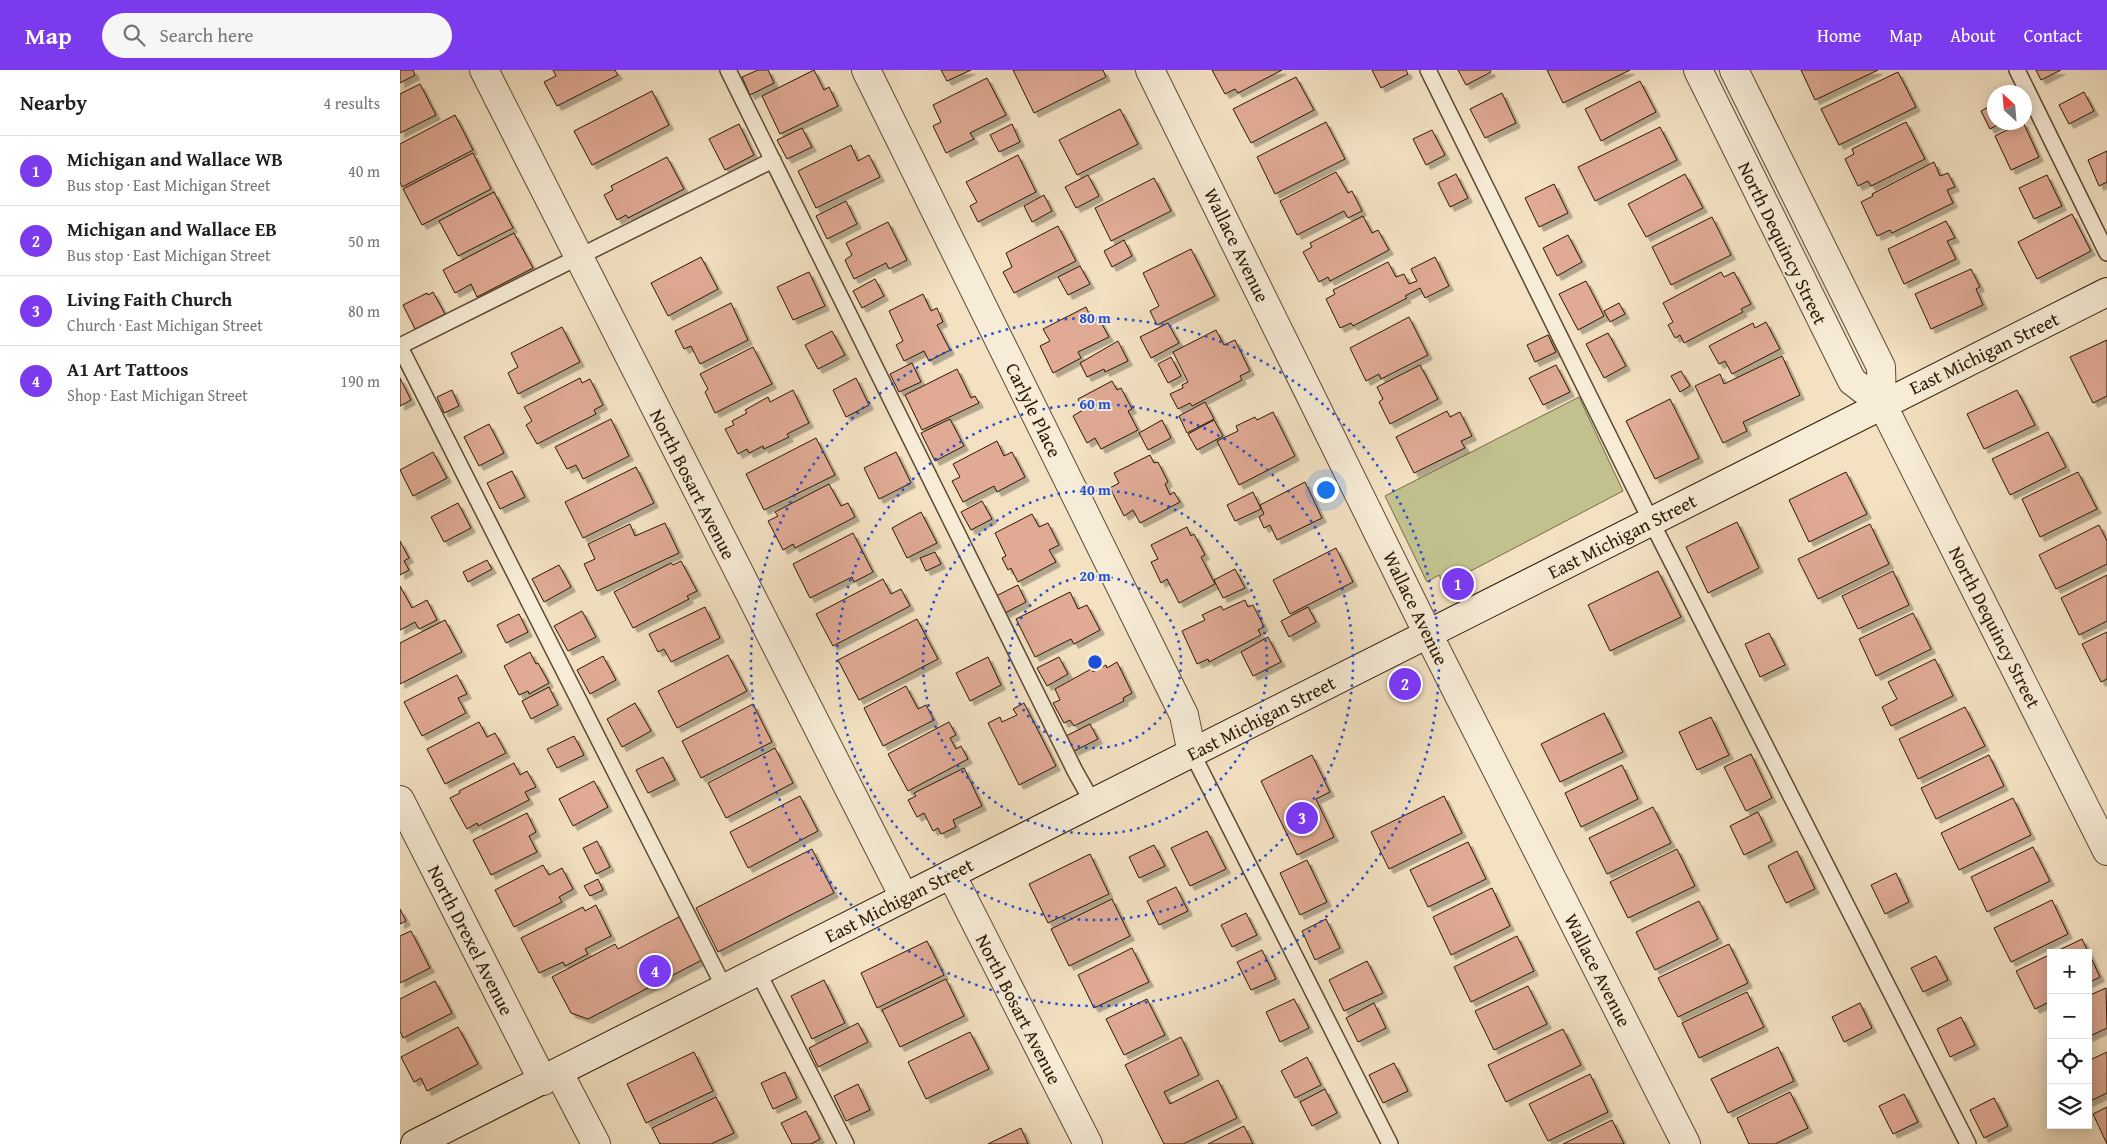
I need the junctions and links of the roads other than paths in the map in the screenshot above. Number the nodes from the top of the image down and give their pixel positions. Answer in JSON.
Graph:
{"nodes":[{"id":1,"x":484,"y":70,"type":"edge"},
{"id":2,"x":728,"y":70,"type":"edge"},
{"id":3,"x":866,"y":70,"type":"edge"},
{"id":4,"x":1150,"y":70,"type":"edge"},
{"id":5,"x":1428,"y":70,"type":"edge"},
{"id":6,"x":1698,"y":70,"type":"edge"},
{"id":7,"x":1734,"y":70,"type":"edge"},
{"id":8,"x":2016,"y":70,"type":"edge"},
{"id":9,"x":773,"y":160,"type":"junction"},
{"id":10,"x":2107,"y":253,"type":"edge"},
{"id":11,"x":578,"y":257,"type":"junction"},
{"id":12,"x":2107,"y":292,"type":"edge"},
{"id":13,"x":400,"y":347,"type":"edge"},
{"id":14,"x":1882,"y":404,"type":"junction"},
{"id":15,"x":1651,"y":521,"type":"junction"},
{"id":16,"x":1428,"y":634,"type":"junction"},
{"id":17,"x":1192,"y":753,"type":"junction"},
{"id":18,"x":400,"y":800,"type":"edge"},
{"id":19,"x":1093,"y":803,"type":"junction"},
{"id":20,"x":2107,"y":851,"type":"edge"},
{"id":21,"x":951,"y":874,"type":"junction"},
{"id":22,"x":904,"y":897,"type":"junction"},
{"id":23,"x":758,"y":972,"type":"junction"},
{"id":24,"x":724,"y":989,"type":"junction"},
{"id":25,"x":551,"y":1077,"type":"junction"},
{"id":26,"x":414,"y":1144,"type":"edge"},
{"id":27,"x":596,"y":1144,"type":"edge"},
{"id":28,"x":846,"y":1144,"type":"edge"},
{"id":29,"x":1088,"y":1144,"type":"edge"},
{"id":30,"x":1390,"y":1144,"type":"edge"},
{"id":31,"x":1686,"y":1144,"type":"edge"},
{"id":32,"x":1968,"y":1144,"type":"edge"}],
"edges":[{"from":1,"to":11,"type":"street","name":"North Bosart Avenue"},
{"from":2,"to":9,"type":"lane"},
{"from":3,"to":17,"type":"street","name":"Carlyle Place"},
{"from":4,"to":16,"type":"street","name":"Wallace Avenue"},
{"from":5,"to":15,"type":"lane"},
{"from":6,"to":14,"type":"street","name":"North Dequincy Street"},
{"from":7,"to":14,"type":"street","name":"North Dequincy Street"},
{"from":8,"to":10,"type":"lane"},
{"from":9,"to":11,"type":"lane"},
{"from":9,"to":19,"type":"lane"},
{"from":11,"to":13,"type":"lane"},
{"from":11,"to":22,"type":"street","name":"North Bosart Avenue"},
{"from":12,"to":14,"type":"street","name":"East Michigan Street"},
{"from":13,"to":24,"type":"lane"},
{"from":14,"to":15,"type":"street","name":"East Michigan Street"},
{"from":14,"to":20,"type":"street","name":"North Dequincy Street"},
{"from":15,"to":16,"type":"street","name":"East Michigan Street"},
{"from":15,"to":32,"type":"lane"},
{"from":16,"to":17,"type":"street","name":"East Michigan Street"},
{"from":16,"to":31,"type":"street","name":"Wallace Avenue"},
{"from":17,"to":19,"type":"street","name":"East Michigan Street"},
{"from":17,"to":30,"type":"lane"},
{"from":18,"to":25,"type":"street","name":"North Drexel Avenue"},
{"from":19,"to":21,"type":"street","name":"East Michigan Street"},
{"from":21,"to":22,"type":"street","name":"East Michigan Street"},
{"from":21,"to":29,"type":"street","name":"North Bosart Avenue"},
{"from":22,"to":23,"type":"street","name":"East Michigan Street"},
{"from":23,"to":24,"type":"street","name":"East Michigan Street"},
{"from":23,"to":28,"type":"lane"},
{"from":24,"to":25,"type":"street","name":"East Michigan Street"},
{"from":25,"to":26,"type":"street","name":"East Michigan Street"},
{"from":25,"to":27,"type":"street","name":"North Drexel Avenue"}]}
